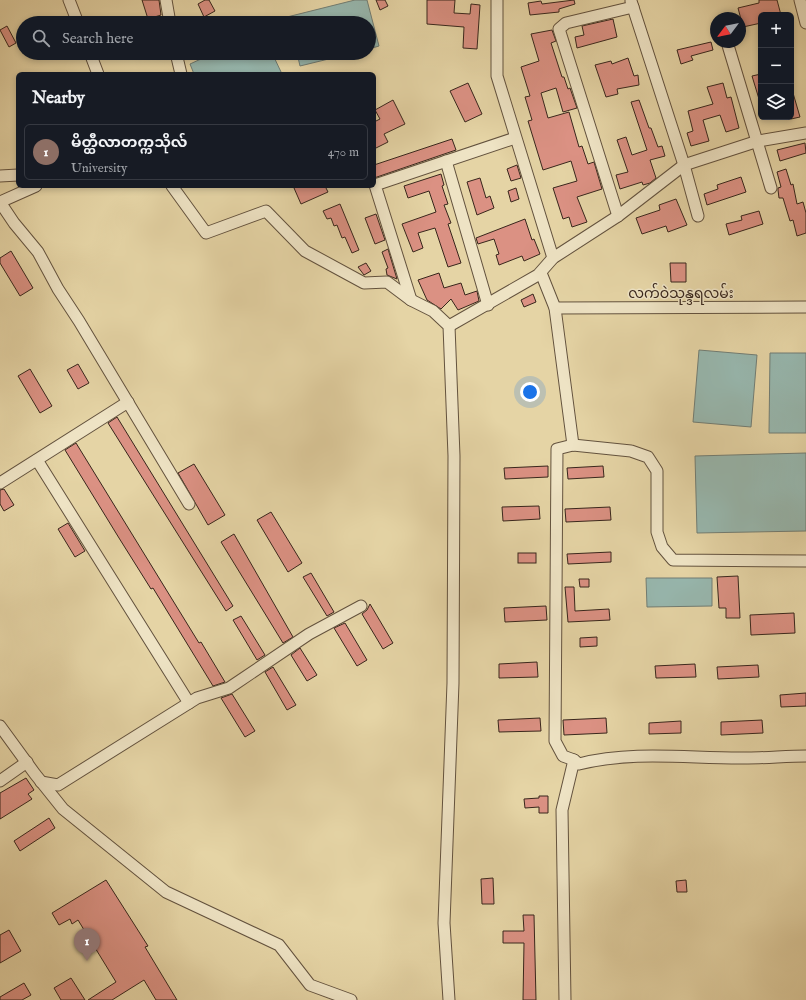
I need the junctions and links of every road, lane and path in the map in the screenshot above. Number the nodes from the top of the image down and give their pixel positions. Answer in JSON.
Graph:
{"nodes":[{"id":1,"x":69,"y":0,"type":"edge"},
{"id":2,"x":166,"y":0,"type":"edge"},
{"id":3,"x":497,"y":0,"type":"edge"},
{"id":4,"x":800,"y":0,"type":"edge"},
{"id":5,"x":632,"y":4,"type":"edge"},
{"id":6,"x":75,"y":16,"type":"edge"},
{"id":7,"x":169,"y":16,"type":"edge"},
{"id":8,"x":806,"y":22,"type":"edge"},
{"id":9,"x":729,"y":48,"type":"edge"},
{"id":10,"x":93,"y":60,"type":"edge"},
{"id":11,"x":178,"y":60,"type":"edge"},
{"id":12,"x":97,"y":72,"type":"edge"},
{"id":13,"x":181,"y":72,"type":"edge"},
{"id":14,"x":806,"y":133,"type":"edge"},
{"id":15,"x":515,"y":138,"type":"junction"},
{"id":16,"x":758,"y":141,"type":"junction"},
{"id":17,"x":446,"y":161,"type":"junction"},
{"id":18,"x":684,"y":165,"type":"junction"},
{"id":19,"x":16,"y":175,"type":"edge"},
{"id":20,"x":0,"y":176,"type":"edge"},
{"id":21,"x":376,"y":185,"type":"edge"},
{"id":22,"x":32,"y":188,"type":"edge"},
{"id":23,"x":173,"y":188,"type":"edge"},
{"id":24,"x":376,"y":188,"type":"edge"},
{"id":25,"x":771,"y":188,"type":"dead end"},
{"id":26,"x":0,"y":202,"type":"edge"},
{"id":27,"x":618,"y":216,"type":"junction"},
{"id":28,"x":698,"y":216,"type":"dead end"},
{"id":29,"x":553,"y":258,"type":"junction"},
{"id":30,"x":541,"y":273,"type":"junction"},
{"id":31,"x":411,"y":300,"type":"junction"},
{"id":32,"x":488,"y":305,"type":"junction"},
{"id":33,"x":806,"y":307,"type":"edge"},
{"id":34,"x":555,"y":308,"type":"junction"},
{"id":35,"x":449,"y":326,"type":"junction"},
{"id":36,"x":128,"y":402,"type":"junction"},
{"id":37,"x":573,"y":445,"type":"junction"},
{"id":38,"x":37,"y":460,"type":"junction"},
{"id":39,"x":0,"y":483,"type":"edge"},
{"id":40,"x":189,"y":504,"type":"dead end"},
{"id":41,"x":806,"y":561,"type":"edge"},
{"id":42,"x":361,"y":606,"type":"dead end"},
{"id":43,"x":189,"y":703,"type":"junction"},
{"id":44,"x":0,"y":726,"type":"edge"},
{"id":45,"x":806,"y":756,"type":"edge"},
{"id":46,"x":574,"y":760,"type":"junction"},
{"id":47,"x":27,"y":762,"type":"junction"},
{"id":48,"x":0,"y":781,"type":"edge"},
{"id":49,"x":40,"y":782,"type":"junction"},
{"id":50,"x":351,"y":1000,"type":"edge"},
{"id":51,"x":449,"y":1000,"type":"edge"},
{"id":52,"x":565,"y":1000,"type":"edge"}],
"edges":[{"from":1,"to":6,"type":"street"},
{"from":2,"to":7,"type":"street"},
{"from":3,"to":15,"type":"street"},
{"from":4,"to":8,"type":"street"},
{"from":5,"to":18,"type":"street"},
{"from":5,"to":27,"type":"street"},
{"from":9,"to":16,"type":"street"},
{"from":10,"to":12,"type":"street"},
{"from":11,"to":13,"type":"street"},
{"from":14,"to":16,"type":"street"},
{"from":15,"to":17,"type":"street"},
{"from":15,"to":29,"type":"street"},
{"from":16,"to":18,"type":"street"},
{"from":16,"to":25,"type":"street"},
{"from":17,"to":21,"type":"street"},
{"from":17,"to":32,"type":"street"},
{"from":18,"to":27,"type":"street"},
{"from":18,"to":28,"type":"street"},
{"from":19,"to":20,"type":"street"},
{"from":22,"to":26,"type":"street"},
{"from":23,"to":31,"type":"street"},
{"from":24,"to":31,"type":"street"},
{"from":26,"to":36,"type":"street"},
{"from":27,"to":29,"type":"street"},
{"from":29,"to":30,"type":"street"},
{"from":30,"to":32,"type":"street"},
{"from":30,"to":34,"type":"street"},
{"from":31,"to":35,"type":"street"},
{"from":32,"to":35,"type":"street"},
{"from":33,"to":34,"type":"street","name":"လက်ဝဲသုန္ဒရလမ်း"},
{"from":34,"to":37,"type":"street"},
{"from":35,"to":51,"type":"street"},
{"from":36,"to":38,"type":"street"},
{"from":36,"to":40,"type":"street"},
{"from":37,"to":41,"type":"street"},
{"from":37,"to":46,"type":"street"},
{"from":38,"to":39,"type":"street"},
{"from":38,"to":43,"type":"street"},
{"from":42,"to":43,"type":"street"},
{"from":43,"to":49,"type":"street"},
{"from":44,"to":47,"type":"street"},
{"from":45,"to":46,"type":"street"},
{"from":46,"to":52,"type":"street"},
{"from":47,"to":48,"type":"street"},
{"from":47,"to":49,"type":"street"},
{"from":49,"to":50,"type":"street"}]}
